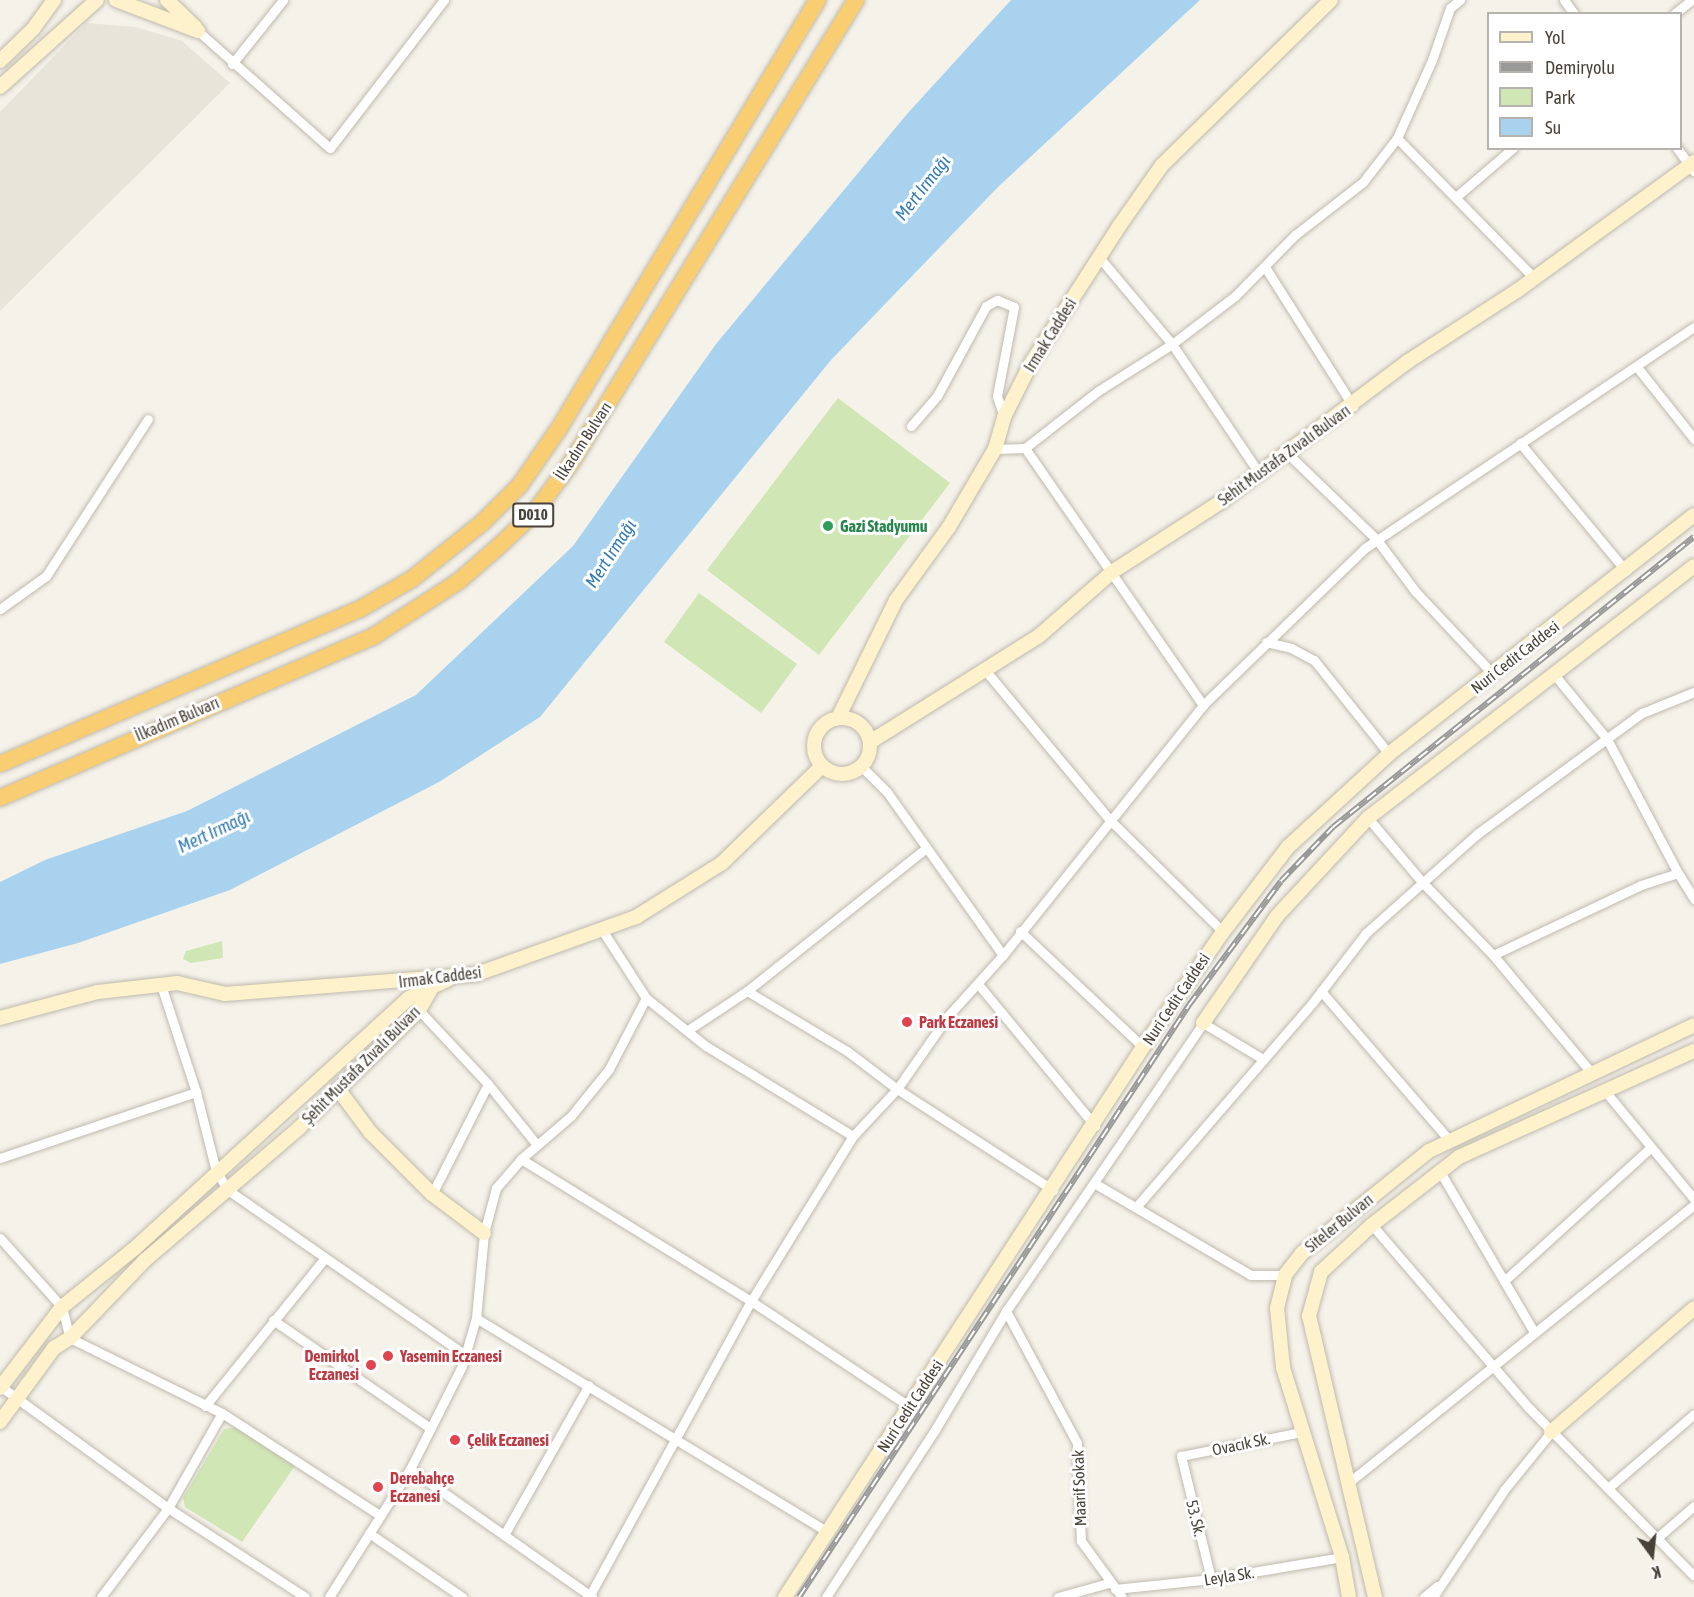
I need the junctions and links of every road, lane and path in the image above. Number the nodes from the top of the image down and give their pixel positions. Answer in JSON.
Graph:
{"nodes":[{"id":1,"x":54,"y":0,"type":"edge"},
{"id":2,"x":97,"y":0,"type":"edge"},
{"id":3,"x":116,"y":0,"type":"edge"},
{"id":4,"x":167,"y":0,"type":"edge"},
{"id":5,"x":284,"y":0,"type":"edge"},
{"id":6,"x":444,"y":0,"type":"edge"},
{"id":7,"x":818,"y":0,"type":"edge"},
{"id":8,"x":856,"y":0,"type":"edge"},
{"id":9,"x":1331,"y":0,"type":"edge"},
{"id":10,"x":1460,"y":0,"type":"edge"},
{"id":11,"x":1691,"y":0,"type":"edge"},
{"id":12,"x":1676,"y":12,"type":"edge"},
{"id":13,"x":198,"y":31,"type":"junction"},
{"id":14,"x":0,"y":61,"type":"edge"},
{"id":15,"x":232,"y":64,"type":"junction"},
{"id":16,"x":0,"y":87,"type":"edge"},
{"id":17,"x":1397,"y":138,"type":"junction"},
{"id":18,"x":1511,"y":150,"type":"edge"},
{"id":19,"x":1679,"y":150,"type":"edge"},
{"id":20,"x":1692,"y":166,"type":"edge"},
{"id":21,"x":1457,"y":196,"type":"junction"},
{"id":22,"x":1099,"y":257,"type":"junction"},
{"id":23,"x":1265,"y":267,"type":"junction"},
{"id":24,"x":1534,"y":278,"type":"junction"},
{"id":25,"x":1694,"y":327,"type":"edge"},
{"id":26,"x":1172,"y":344,"type":"junction"},
{"id":27,"x":1637,"y":367,"type":"junction"},
{"id":28,"x":1353,"y":406,"type":"junction"},
{"id":29,"x":1004,"y":417,"type":"junction"},
{"id":30,"x":148,"y":419,"type":"dead end"},
{"id":31,"x":911,"y":426,"type":"dead end"},
{"id":32,"x":1694,"y":439,"type":"edge"},
{"id":33,"x":1520,"y":443,"type":"junction"},
{"id":34,"x":1025,"y":448,"type":"junction"},
{"id":35,"x":995,"y":449,"type":"junction"},
{"id":36,"x":1286,"y":452,"type":"junction"},
{"id":37,"x":1259,"y":473,"type":"junction"},
{"id":38,"x":1694,"y":515,"type":"edge"},
{"id":39,"x":1377,"y":540,"type":"junction"},
{"id":40,"x":1694,"y":566,"type":"edge"},
{"id":41,"x":1626,"y":571,"type":"junction"},
{"id":42,"x":1112,"y":572,"type":"junction"},
{"id":43,"x":0,"y":609,"type":"edge"},
{"id":44,"x":1266,"y":642,"type":"junction"},
{"id":45,"x":985,"y":670,"type":"junction"},
{"id":46,"x":1553,"y":673,"type":"junction"},
{"id":47,"x":1493,"y":674,"type":"junction"},
{"id":48,"x":1694,"y":692,"type":"edge"},
{"id":49,"x":1203,"y":705,"type":"junction"},
{"id":50,"x":838,"y":718,"type":"junction"},
{"id":51,"x":1607,"y":739,"type":"junction"},
{"id":52,"x":870,"y":742,"type":"junction"},
{"id":53,"x":1389,"y":754,"type":"junction"},
{"id":54,"x":0,"y":764,"type":"edge"},
{"id":55,"x":822,"y":766,"type":"junction"},
{"id":56,"x":862,"y":767,"type":"junction"},
{"id":57,"x":0,"y":798,"type":"edge"},
{"id":58,"x":1368,"y":818,"type":"junction"},
{"id":59,"x":1109,"y":819,"type":"junction"},
{"id":60,"x":925,"y":849,"type":"junction"},
{"id":61,"x":1678,"y":873,"type":"junction"},
{"id":62,"x":1422,"y":882,"type":"junction"},
{"id":63,"x":1694,"y":899,"type":"edge"},
{"id":64,"x":602,"y":930,"type":"junction"},
{"id":65,"x":1020,"y":931,"type":"junction"},
{"id":66,"x":1222,"y":932,"type":"junction"},
{"id":67,"x":1003,"y":955,"type":"junction"},
{"id":68,"x":1493,"y":955,"type":"junction"},
{"id":69,"x":454,"y":977,"type":"junction"},
{"id":70,"x":978,"y":984,"type":"junction"},
{"id":71,"x":161,"y":985,"type":"junction"},
{"id":72,"x":430,"y":991,"type":"junction"},
{"id":73,"x":747,"y":991,"type":"junction"},
{"id":74,"x":1321,"y":992,"type":"junction"},
{"id":75,"x":409,"y":998,"type":"junction"},
{"id":76,"x":646,"y":998,"type":"junction"},
{"id":77,"x":419,"y":1010,"type":"junction"},
{"id":78,"x":0,"y":1018,"type":"edge"},
{"id":79,"x":1203,"y":1023,"type":"junction"},
{"id":80,"x":1694,"y":1025,"type":"edge"},
{"id":81,"x":688,"y":1030,"type":"junction"},
{"id":82,"x":1143,"y":1047,"type":"junction"},
{"id":83,"x":1694,"y":1051,"type":"edge"},
{"id":84,"x":1263,"y":1059,"type":"junction"},
{"id":85,"x":1590,"y":1071,"type":"junction"},
{"id":86,"x":488,"y":1084,"type":"junction"},
{"id":87,"x":338,"y":1089,"type":"junction"},
{"id":88,"x":897,"y":1089,"type":"junction"},
{"id":89,"x":1605,"y":1091,"type":"junction"},
{"id":90,"x":196,"y":1092,"type":"junction"},
{"id":91,"x":1095,"y":1126,"type":"junction"},
{"id":92,"x":853,"y":1136,"type":"junction"},
{"id":93,"x":1449,"y":1140,"type":"junction"},
{"id":94,"x":537,"y":1145,"type":"junction"},
{"id":95,"x":1650,"y":1148,"type":"junction"},
{"id":96,"x":0,"y":1158,"type":"edge"},
{"id":97,"x":521,"y":1160,"type":"junction"},
{"id":98,"x":1440,"y":1170,"type":"junction"},
{"id":99,"x":216,"y":1171,"type":"junction"},
{"id":100,"x":1094,"y":1183,"type":"junction"},
{"id":101,"x":1053,"y":1190,"type":"junction"},
{"id":102,"x":228,"y":1191,"type":"junction"},
{"id":103,"x":432,"y":1194,"type":"junction"},
{"id":104,"x":1694,"y":1199,"type":"edge"},
{"id":105,"x":1694,"y":1205,"type":"edge"},
{"id":106,"x":1137,"y":1206,"type":"junction"},
{"id":107,"x":1371,"y":1225,"type":"junction"},
{"id":108,"x":484,"y":1233,"type":"junction"},
{"id":109,"x":0,"y":1238,"type":"edge"},
{"id":110,"x":324,"y":1259,"type":"junction"},
{"id":111,"x":1285,"y":1275,"type":"junction"},
{"id":112,"x":1504,"y":1281,"type":"junction"},
{"id":113,"x":751,"y":1301,"type":"junction"},
{"id":114,"x":62,"y":1307,"type":"junction"},
{"id":115,"x":1694,"y":1308,"type":"edge"},
{"id":116,"x":1006,"y":1311,"type":"junction"},
{"id":117,"x":476,"y":1318,"type":"junction"},
{"id":118,"x":273,"y":1320,"type":"junction"},
{"id":119,"x":1534,"y":1332,"type":"junction"},
{"id":120,"x":70,"y":1338,"type":"junction"},
{"id":121,"x":465,"y":1355,"type":"junction"},
{"id":122,"x":1490,"y":1364,"type":"junction"},
{"id":123,"x":589,"y":1385,"type":"junction"},
{"id":124,"x":0,"y":1387,"type":"edge"},
{"id":125,"x":16,"y":1400,"type":"junction"},
{"id":126,"x":205,"y":1406,"type":"junction"},
{"id":127,"x":909,"y":1406,"type":"junction"},
{"id":128,"x":222,"y":1413,"type":"junction"},
{"id":129,"x":1694,"y":1414,"type":"edge"},
{"id":130,"x":0,"y":1422,"type":"edge"},
{"id":131,"x":430,"y":1428,"type":"junction"},
{"id":132,"x":1301,"y":1432,"type":"junction"},
{"id":133,"x":1551,"y":1432,"type":"junction"},
{"id":134,"x":677,"y":1437,"type":"junction"},
{"id":135,"x":1181,"y":1456,"type":"joint"},
{"id":136,"x":410,"y":1469,"type":"junction"},
{"id":137,"x":1348,"y":1483,"type":"junction"},
{"id":138,"x":1608,"y":1488,"type":"junction"},
{"id":139,"x":1694,"y":1506,"type":"edge"},
{"id":140,"x":168,"y":1508,"type":"junction"},
{"id":141,"x":381,"y":1516,"type":"junction"},
{"id":142,"x":828,"y":1532,"type":"junction"},
{"id":143,"x":369,"y":1533,"type":"junction"},
{"id":144,"x":504,"y":1535,"type":"junction"},
{"id":145,"x":1657,"y":1538,"type":"junction"},
{"id":146,"x":1342,"y":1557,"type":"junction"},
{"id":147,"x":1694,"y":1576,"type":"edge"},
{"id":148,"x":1212,"y":1580,"type":"junction"},
{"id":149,"x":1443,"y":1581,"type":"junction"},
{"id":150,"x":1112,"y":1586,"type":"junction"},
{"id":151,"x":591,"y":1596,"type":"edge"},
{"id":152,"x":101,"y":1597,"type":"edge"},
{"id":153,"x":305,"y":1597,"type":"edge"},
{"id":154,"x":329,"y":1597,"type":"edge"},
{"id":155,"x":462,"y":1597,"type":"edge"},
{"id":156,"x":785,"y":1597,"type":"edge"},
{"id":157,"x":826,"y":1597,"type":"edge"},
{"id":158,"x":1058,"y":1597,"type":"edge"},
{"id":159,"x":1122,"y":1597,"type":"edge"},
{"id":160,"x":1349,"y":1597,"type":"edge"},
{"id":161,"x":1375,"y":1597,"type":"edge"},
{"id":162,"x":1424,"y":1597,"type":"edge"},
{"id":163,"x":1433,"y":1597,"type":"edge"}],
"edges":[{"from":1,"to":14,"type":"street"},
{"from":2,"to":16,"type":"street"},
{"from":3,"to":13,"type":"street"},
{"from":4,"to":13,"type":"street"},
{"from":5,"to":15,"type":"street"},
{"from":6,"to":15,"type":"street"},
{"from":7,"to":54,"type":"highway","name":"İlkadım Bulvarı","number":"D010"},
{"from":8,"to":57,"type":"highway","name":"İlkadım Bulvarı","number":"D010"},
{"from":9,"to":22,"type":"street","name":"Irmak Caddesi"},
{"from":10,"to":17,"type":"street"},
{"from":11,"to":12,"type":"street"},
{"from":13,"to":15,"type":"street"},
{"from":17,"to":21,"type":"street"},
{"from":17,"to":23,"type":"street"},
{"from":18,"to":21,"type":"street"},
{"from":19,"to":20,"type":"street"},
{"from":20,"to":24,"type":"street","name":"Sehit Mustafa Zıvalı Bulvarı"},
{"from":21,"to":24,"type":"street"},
{"from":22,"to":26,"type":"street"},
{"from":22,"to":29,"type":"street","name":"Irmak Caddesi"},
{"from":23,"to":26,"type":"street"},
{"from":23,"to":28,"type":"street"},
{"from":24,"to":28,"type":"street","name":"Sehit Mustafa Zıvalı Bulvarı"},
{"from":25,"to":27,"type":"street"},
{"from":26,"to":34,"type":"street"},
{"from":26,"to":37,"type":"street"},
{"from":27,"to":32,"type":"street"},
{"from":27,"to":33,"type":"street"},
{"from":28,"to":36,"type":"street","name":"Sehit Mustafa Zıvalı Bulvarı"},
{"from":29,"to":31,"type":"street"},
{"from":29,"to":35,"type":"street","name":"Irmak Caddesi"},
{"from":30,"to":43,"type":"street"},
{"from":33,"to":39,"type":"street"},
{"from":33,"to":41,"type":"street"},
{"from":34,"to":35,"type":"street"},
{"from":34,"to":42,"type":"street"},
{"from":35,"to":50,"type":"street","name":"Irmak Caddesi"},
{"from":36,"to":37,"type":"street","name":"Sehit Mustafa Zıvalı Bulvarı"},
{"from":36,"to":39,"type":"street"},
{"from":37,"to":42,"type":"street","name":"Sehit Mustafa Zıvalı Bulvarı"},
{"from":38,"to":41,"type":"street","name":"Nuri Cedit Caddesi"},
{"from":39,"to":44,"type":"street"},
{"from":39,"to":47,"type":"street"},
{"from":40,"to":46,"type":"street"},
{"from":41,"to":47,"type":"street","name":"Nuri Cedit Caddesi"},
{"from":42,"to":45,"type":"street","name":"Sehit Mustafa Zıvalı Bulvarı"},
{"from":42,"to":49,"type":"street"},
{"from":44,"to":49,"type":"street"},
{"from":44,"to":53,"type":"street"},
{"from":45,"to":52,"type":"street","name":"Sehit Mustafa Zıvalı Bulvarı"},
{"from":45,"to":59,"type":"street"},
{"from":46,"to":51,"type":"street"},
{"from":46,"to":58,"type":"street"},
{"from":47,"to":53,"type":"street","name":"Nuri Cedit Caddesi"},
{"from":48,"to":51,"type":"street"},
{"from":49,"to":59,"type":"street"},
{"from":50,"to":52,"type":"street"},
{"from":50,"to":55,"type":"street"},
{"from":51,"to":61,"type":"street"},
{"from":51,"to":62,"type":"street"},
{"from":52,"to":56,"type":"street"},
{"from":53,"to":66,"type":"street","name":"Nuri Cedit Caddesi"},
{"from":55,"to":56,"type":"street"},
{"from":55,"to":64,"type":"street","name":"Irmak Caddesi"},
{"from":56,"to":60,"type":"street"},
{"from":58,"to":62,"type":"street"},
{"from":58,"to":79,"type":"street"},
{"from":59,"to":65,"type":"street"},
{"from":59,"to":66,"type":"street"},
{"from":60,"to":67,"type":"street"},
{"from":60,"to":73,"type":"street"},
{"from":61,"to":63,"type":"street"},
{"from":61,"to":68,"type":"street"},
{"from":62,"to":68,"type":"street"},
{"from":62,"to":74,"type":"street"},
{"from":64,"to":69,"type":"street","name":"Irmak Caddesi"},
{"from":64,"to":76,"type":"street"},
{"from":65,"to":67,"type":"street"},
{"from":65,"to":82,"type":"street"},
{"from":66,"to":82,"type":"street","name":"Nuri Cedit Caddesi"},
{"from":67,"to":70,"type":"street"},
{"from":68,"to":85,"type":"street"},
{"from":69,"to":71,"type":"street","name":"Irmak Caddesi"},
{"from":69,"to":72,"type":"street"},
{"from":70,"to":88,"type":"street"},
{"from":70,"to":91,"type":"street"},
{"from":71,"to":78,"type":"street","name":"Irmak Caddesi"},
{"from":71,"to":90,"type":"street"},
{"from":72,"to":75,"type":"street","name":"Şehit Mustafa Zıvalı Bulvarı"},
{"from":72,"to":77,"type":"street","name":"Şehit Mustafa Zıvalı Bulvarı"},
{"from":73,"to":81,"type":"street"},
{"from":73,"to":88,"type":"street"},
{"from":74,"to":84,"type":"street"},
{"from":74,"to":93,"type":"street"},
{"from":75,"to":77,"type":"street"},
{"from":75,"to":99,"type":"street","name":"Şehit Mustafa Zıvalı Bulvarı"},
{"from":76,"to":81,"type":"street"},
{"from":76,"to":94,"type":"street"},
{"from":77,"to":86,"type":"street"},
{"from":77,"to":87,"type":"street","name":"Şehit Mustafa Zıvalı Bulvarı"},
{"from":79,"to":84,"type":"street"},
{"from":79,"to":100,"type":"street"},
{"from":80,"to":85,"type":"street","name":"Siteler Bulvarı"},
{"from":81,"to":92,"type":"street"},
{"from":82,"to":91,"type":"street","name":"Nuri Cedit Caddesi"},
{"from":83,"to":89,"type":"street","name":"Siteler Bulvarı"},
{"from":84,"to":106,"type":"street"},
{"from":85,"to":93,"type":"street","name":"Siteler Bulvarı"},
{"from":86,"to":94,"type":"street"},
{"from":86,"to":103,"type":"street"},
{"from":87,"to":102,"type":"street","name":"Şehit Mustafa Zıvalı Bulvarı"},
{"from":87,"to":103,"type":"street"},
{"from":88,"to":92,"type":"street"},
{"from":88,"to":101,"type":"street"},
{"from":89,"to":95,"type":"street"},
{"from":89,"to":98,"type":"street","name":"Siteler Bulvarı"},
{"from":90,"to":96,"type":"street"},
{"from":90,"to":99,"type":"street"},
{"from":91,"to":101,"type":"street","name":"Nuri Cedit Caddesi"},
{"from":92,"to":113,"type":"street"},
{"from":93,"to":111,"type":"street","name":"Siteler Bulvarı"},
{"from":94,"to":97,"type":"street"},
{"from":95,"to":104,"type":"street"},
{"from":95,"to":112,"type":"street"},
{"from":97,"to":108,"type":"street"},
{"from":97,"to":113,"type":"street"},
{"from":98,"to":107,"type":"street","name":"Siteler Bulvarı"},
{"from":98,"to":112,"type":"street"},
{"from":99,"to":102,"type":"street"},
{"from":99,"to":114,"type":"street","name":"Şehit Mustafa Zıvalı Bulvarı"},
{"from":100,"to":106,"type":"street"},
{"from":100,"to":116,"type":"street"},
{"from":101,"to":127,"type":"street","name":"Nuri Cedit Caddesi"},
{"from":102,"to":110,"type":"street"},
{"from":102,"to":120,"type":"street","name":"Şehit Mustafa Zıvalı Bulvarı"},
{"from":103,"to":108,"type":"street"},
{"from":105,"to":119,"type":"street"},
{"from":106,"to":111,"type":"street"},
{"from":107,"to":122,"type":"street"},
{"from":107,"to":137,"type":"street","name":"Siteler Bulvarı"},
{"from":108,"to":117,"type":"street"},
{"from":109,"to":114,"type":"street"},
{"from":110,"to":118,"type":"street"},
{"from":110,"to":121,"type":"street"},
{"from":111,"to":132,"type":"street","name":"Siteler Bulvarı"},
{"from":112,"to":119,"type":"street"},
{"from":113,"to":127,"type":"street"},
{"from":113,"to":134,"type":"street"},
{"from":114,"to":120,"type":"street"},
{"from":114,"to":124,"type":"street","name":"Şehit Mustafa Zıvalı Bulvarı"},
{"from":115,"to":133,"type":"street"},
{"from":116,"to":150,"type":"street","name":"Maarif Sokak"},
{"from":116,"to":157,"type":"street"},
{"from":117,"to":121,"type":"street"},
{"from":117,"to":123,"type":"street"},
{"from":118,"to":126,"type":"street"},
{"from":118,"to":131,"type":"street"},
{"from":119,"to":122,"type":"street"},
{"from":120,"to":125,"type":"street","name":"Şehit Mustafa Zıvalı Bulvarı"},
{"from":120,"to":126,"type":"street"},
{"from":121,"to":131,"type":"street"},
{"from":122,"to":133,"type":"street"},
{"from":122,"to":137,"type":"street"},
{"from":123,"to":134,"type":"street"},
{"from":123,"to":144,"type":"street"},
{"from":124,"to":125,"type":"street"},
{"from":125,"to":130,"type":"street","name":"Şehit Mustafa Zıvalı Bulvarı"},
{"from":125,"to":140,"type":"street"},
{"from":126,"to":128,"type":"street"},
{"from":127,"to":142,"type":"street","name":"Nuri Cedit Caddesi"},
{"from":128,"to":140,"type":"street"},
{"from":128,"to":141,"type":"street"},
{"from":129,"to":138,"type":"street"},
{"from":131,"to":136,"type":"street"},
{"from":132,"to":135,"type":"street","name":"Ovacık Sk."},
{"from":132,"to":146,"type":"street","name":"Siteler Bulvarı"},
{"from":133,"to":138,"type":"street"},
{"from":133,"to":149,"type":"street"},
{"from":134,"to":142,"type":"street"},
{"from":134,"to":151,"type":"street"},
{"from":135,"to":148,"type":"street","name":"53. Sk."},
{"from":136,"to":141,"type":"street"},
{"from":136,"to":144,"type":"street"},
{"from":137,"to":161,"type":"street","name":"Siteler Bulvarı"},
{"from":138,"to":145,"type":"street"},
{"from":139,"to":145,"type":"street"},
{"from":140,"to":152,"type":"street"},
{"from":140,"to":153,"type":"street"},
{"from":141,"to":143,"type":"street"},
{"from":142,"to":156,"type":"street","name":"Nuri Cedit Caddesi"},
{"from":143,"to":154,"type":"street"},
{"from":143,"to":155,"type":"street"},
{"from":144,"to":151,"type":"street"},
{"from":145,"to":147,"type":"street"},
{"from":146,"to":148,"type":"street","name":"Leyla Sk."},
{"from":146,"to":160,"type":"street","name":"Siteler Bulvarı"},
{"from":148,"to":150,"type":"street","name":"Leyla Sk."},
{"from":149,"to":162,"type":"street"},
{"from":149,"to":163,"type":"street"},
{"from":150,"to":158,"type":"street","name":"Leyla Sk."},
{"from":150,"to":159,"type":"street","name":"Maarif Sokak"}]}
